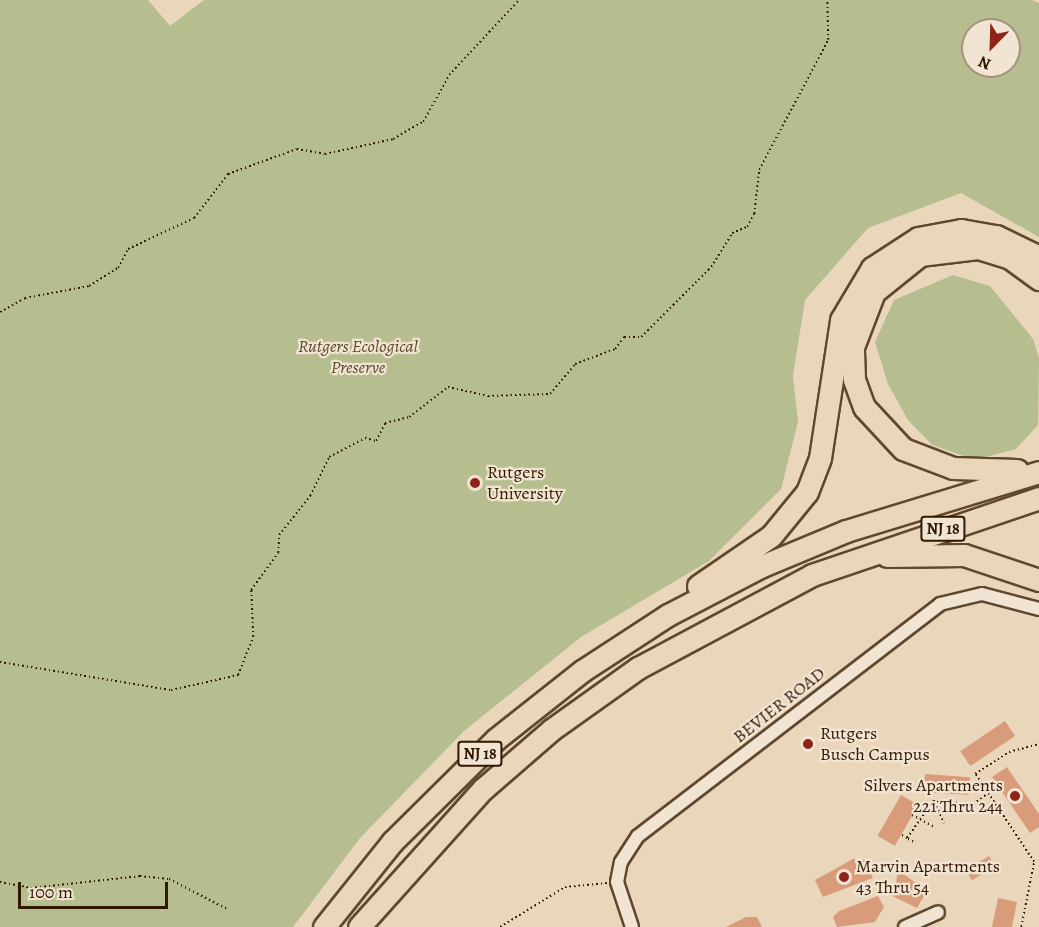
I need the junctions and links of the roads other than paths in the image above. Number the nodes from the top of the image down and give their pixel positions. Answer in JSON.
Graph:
{"nodes":[{"id":1,"x":1039,"y":257,"type":"edge"},
{"id":2,"x":1039,"y":279,"type":"edge"},
{"id":3,"x":1039,"y":470,"type":"edge"},
{"id":4,"x":1039,"y":498,"type":"edge"},
{"id":5,"x":848,"y":560,"type":"junction"},
{"id":6,"x":1039,"y":580,"type":"edge"},
{"id":7,"x":1039,"y":609,"type":"edge"},
{"id":8,"x":668,"y":615,"type":"junction"},
{"id":9,"x":938,"y":912,"type":"dead end"},
{"id":10,"x":324,"y":927,"type":"edge"},
{"id":11,"x":359,"y":927,"type":"edge"},
{"id":12,"x":632,"y":927,"type":"edge"},
{"id":13,"x":905,"y":927,"type":"edge"}],
"edges":[{"from":1,"to":8,"type":"highway"},
{"from":2,"to":3,"type":"highway"},
{"from":3,"to":8,"type":"highway","number":"NJ 18"},
{"from":4,"to":5,"type":"highway","number":"NJ 18"},
{"from":5,"to":6,"type":"highway"},
{"from":5,"to":11,"type":"highway","number":"NJ 18"},
{"from":7,"to":12,"type":"street","name":"BEVIER ROAD"},
{"from":8,"to":10,"type":"highway","number":"NJ 18"},
{"from":9,"to":13,"type":"street"}]}
